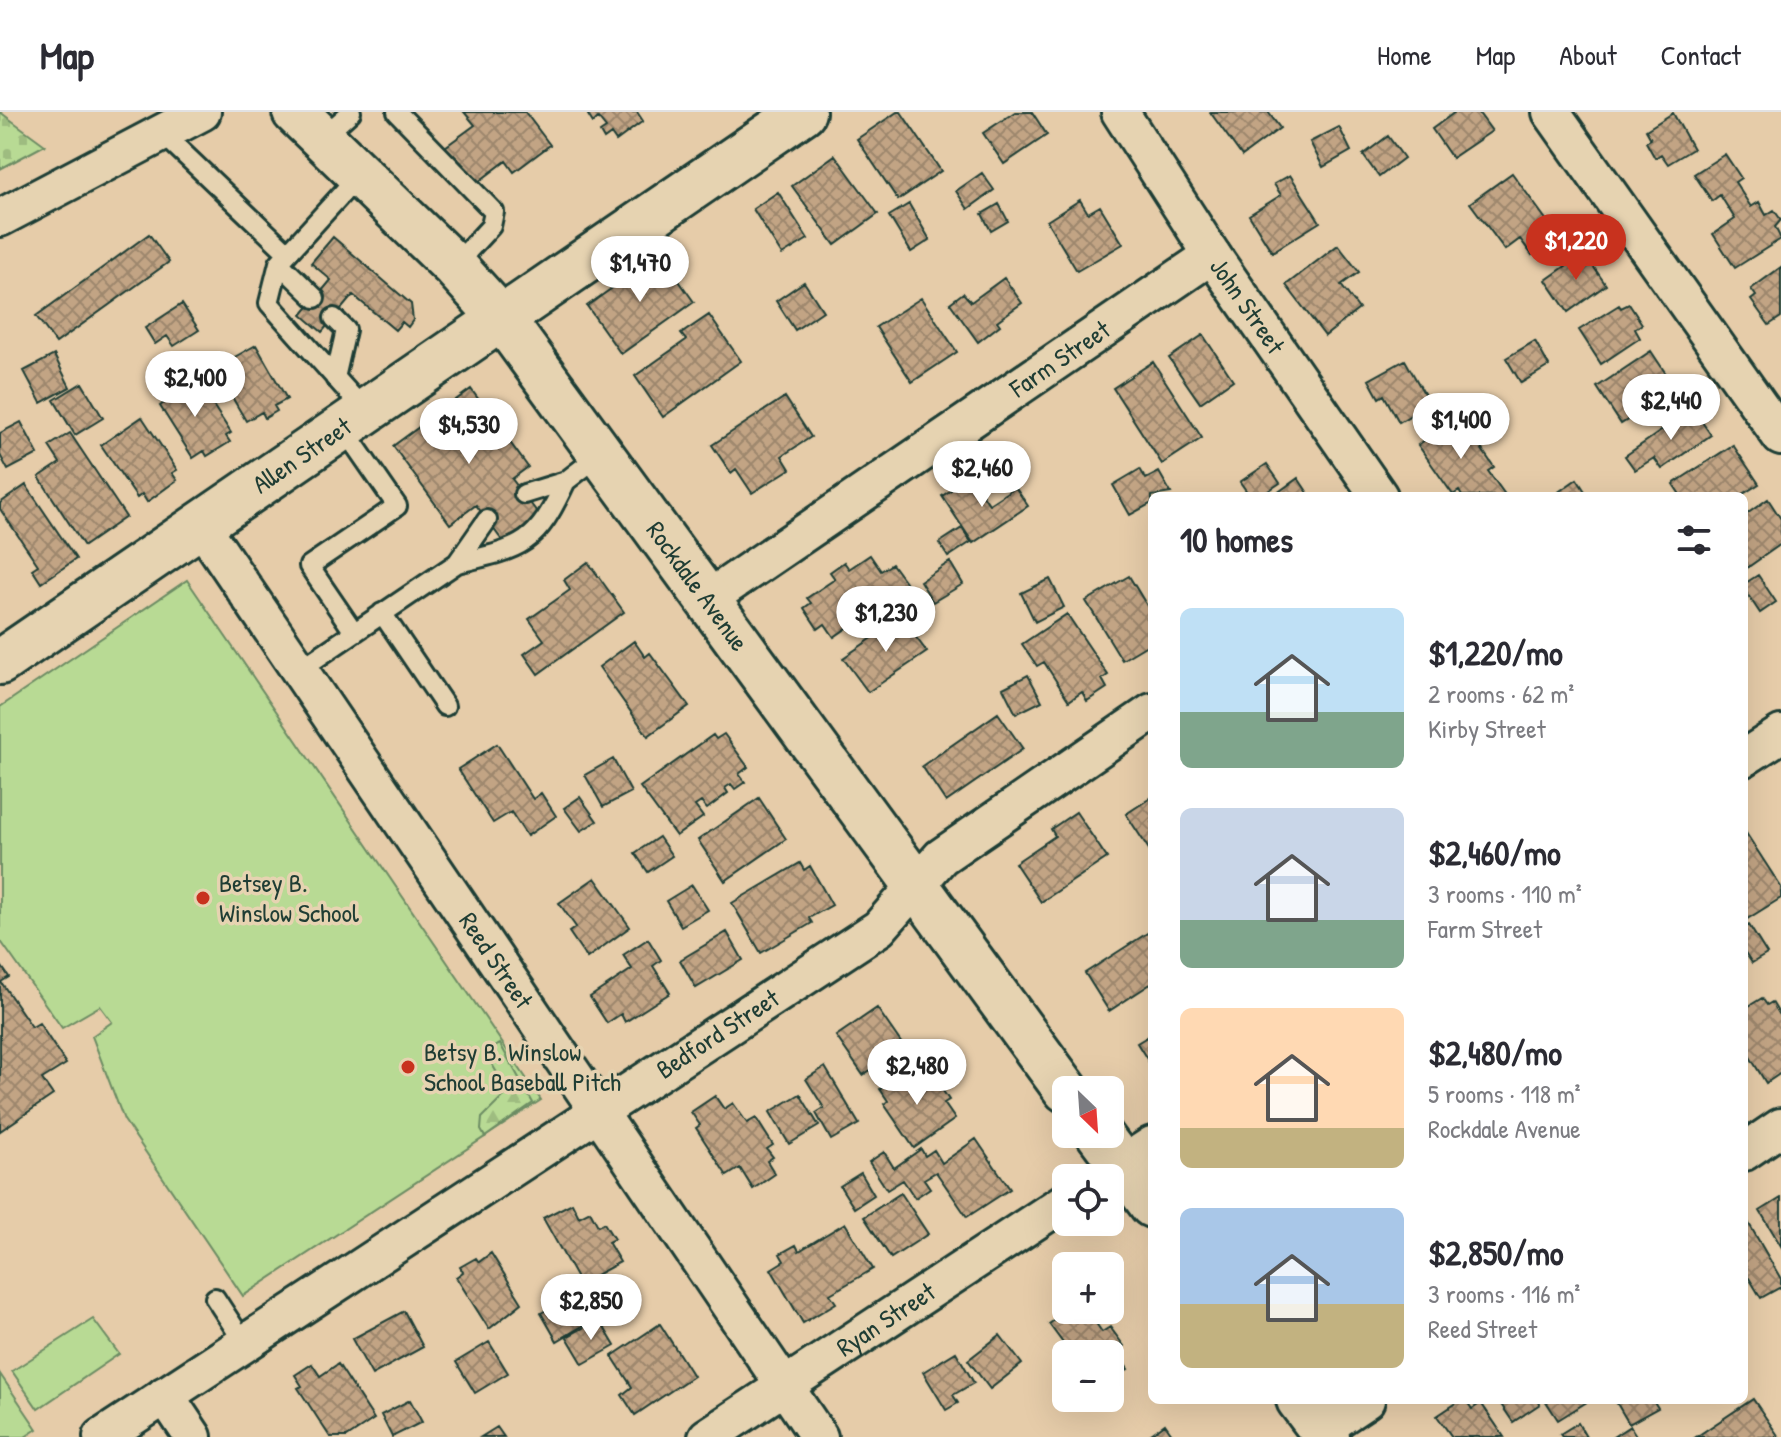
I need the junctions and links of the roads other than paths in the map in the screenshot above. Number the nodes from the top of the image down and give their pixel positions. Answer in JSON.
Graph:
{"nodes":[{"id":1,"x":202,"y":112,"type":"edge"},
{"id":2,"x":397,"y":112,"type":"edge"},
{"id":3,"x":803,"y":112,"type":"edge"},
{"id":4,"x":1120,"y":112,"type":"edge"},
{"id":5,"x":1551,"y":112,"type":"edge"},
{"id":6,"x":323,"y":121,"type":"edge"},
{"id":7,"x":162,"y":133,"type":"junction"},
{"id":8,"x":360,"y":174,"type":"junction"},
{"id":9,"x":0,"y":218,"type":"edge"},
{"id":10,"x":1212,"y":255,"type":"junction"},
{"id":11,"x":283,"y":258,"type":"junction"},
{"id":12,"x":454,"y":266,"type":"junction"},
{"id":13,"x":315,"y":298,"type":"dead end"},
{"id":14,"x":334,"y":318,"type":"dead end"},
{"id":15,"x":503,"y":320,"type":"junction"},
{"id":16,"x":335,"y":378,"type":"junction"},
{"id":17,"x":355,"y":420,"type":"junction"},
{"id":18,"x":1781,"y":437,"type":"edge"},
{"id":19,"x":601,"y":454,"type":"junction"},
{"id":20,"x":566,"y":481,"type":"junction"},
{"id":21,"x":1376,"y":492,"type":"edge"},
{"id":22,"x":524,"y":494,"type":"dead end"},
{"id":23,"x":487,"y":520,"type":"dead end"},
{"id":24,"x":201,"y":525,"type":"junction"},
{"id":25,"x":457,"y":563,"type":"junction"},
{"id":26,"x":708,"y":599,"type":"junction"},
{"id":27,"x":382,"y":613,"type":"junction"},
{"id":28,"x":354,"y":632,"type":"junction"},
{"id":29,"x":0,"y":662,"type":"edge"},
{"id":30,"x":299,"y":670,"type":"junction"},
{"id":31,"x":445,"y":706,"type":"dead end"},
{"id":32,"x":1148,"y":715,"type":"edge"},
{"id":33,"x":1781,"y":734,"type":"edge"},
{"id":34,"x":1748,"y":755,"type":"edge"},
{"id":35,"x":917,"y":887,"type":"junction"},
{"id":36,"x":1056,"y":1076,"type":"edge"},
{"id":37,"x":598,"y":1113,"type":"junction"},
{"id":38,"x":1781,"y":1127,"type":"edge"},
{"id":39,"x":1748,"y":1149,"type":"edge"},
{"id":40,"x":1119,"y":1156,"type":"edge"},
{"id":41,"x":1148,"y":1199,"type":"edge"},
{"id":42,"x":1052,"y":1210,"type":"edge"},
{"id":43,"x":215,"y":1298,"type":"dead end"},
{"id":44,"x":245,"y":1344,"type":"junction"},
{"id":45,"x":785,"y":1386,"type":"junction"},
{"id":46,"x":165,"y":1395,"type":"junction"},
{"id":47,"x":1357,"y":1404,"type":"edge"},
{"id":48,"x":1316,"y":1422,"type":"edge"},
{"id":49,"x":102,"y":1437,"type":"edge"},
{"id":50,"x":193,"y":1437,"type":"edge"},
{"id":51,"x":707,"y":1437,"type":"edge"},
{"id":52,"x":819,"y":1437,"type":"edge"}],
"edges":[{"from":1,"to":7,"type":"street"},
{"from":2,"to":12,"type":"lane"},
{"from":3,"to":15,"type":"main road","name":"Allen Street"},
{"from":4,"to":10,"type":"street","name":"John Street"},
{"from":5,"to":18,"type":"street"},
{"from":6,"to":8,"type":"main road","name":"Rockdale Avenue"},
{"from":7,"to":9,"type":"street"},
{"from":7,"to":11,"type":"lane"},
{"from":8,"to":11,"type":"lane"},
{"from":8,"to":12,"type":"main road","name":"Rockdale Avenue"},
{"from":10,"to":21,"type":"street","name":"John Street"},
{"from":10,"to":26,"type":"street","name":"Farm Street"},
{"from":11,"to":13,"type":"lane"},
{"from":11,"to":16,"type":"lane"},
{"from":12,"to":15,"type":"main road","name":"Rockdale Avenue"},
{"from":14,"to":16,"type":"lane"},
{"from":15,"to":17,"type":"main road","name":"Allen Street"},
{"from":15,"to":19,"type":"main road","name":"Rockdale Avenue"},
{"from":16,"to":17,"type":"lane"},
{"from":17,"to":24,"type":"main road","name":"Allen Street"},
{"from":17,"to":28,"type":"lane"},
{"from":19,"to":20,"type":"lane"},
{"from":19,"to":26,"type":"main road","name":"Rockdale Avenue"},
{"from":20,"to":22,"type":"lane"},
{"from":20,"to":25,"type":"lane"},
{"from":23,"to":25,"type":"lane"},
{"from":24,"to":29,"type":"main road","name":"Allen Street"},
{"from":24,"to":30,"type":"street","name":"Reed Street"},
{"from":25,"to":27,"type":"lane"},
{"from":26,"to":35,"type":"main road","name":"Rockdale Avenue"},
{"from":27,"to":28,"type":"lane"},
{"from":27,"to":31,"type":"lane"},
{"from":28,"to":30,"type":"lane"},
{"from":30,"to":37,"type":"street","name":"Reed Street"},
{"from":32,"to":35,"type":"street","name":"Bedford Street"},
{"from":33,"to":34,"type":"street"},
{"from":35,"to":36,"type":"main road","name":"Rockdale Avenue"},
{"from":35,"to":37,"type":"street","name":"Bedford Street"},
{"from":37,"to":44,"type":"street","name":"Bedford Street"},
{"from":37,"to":45,"type":"street","name":"Reed Street"},
{"from":38,"to":39,"type":"street"},
{"from":40,"to":41,"type":"main road"},
{"from":42,"to":45,"type":"street","name":"Ryan Street"},
{"from":43,"to":44,"type":"lane"},
{"from":44,"to":46,"type":"street","name":"Bedford Street"},
{"from":45,"to":51,"type":"street","name":"Ryan Street"},
{"from":45,"to":52,"type":"street","name":"Reed Street"},
{"from":46,"to":49,"type":"street","name":"Bedford Street"},
{"from":46,"to":50,"type":"street"},
{"from":47,"to":48,"type":"street"}]}
